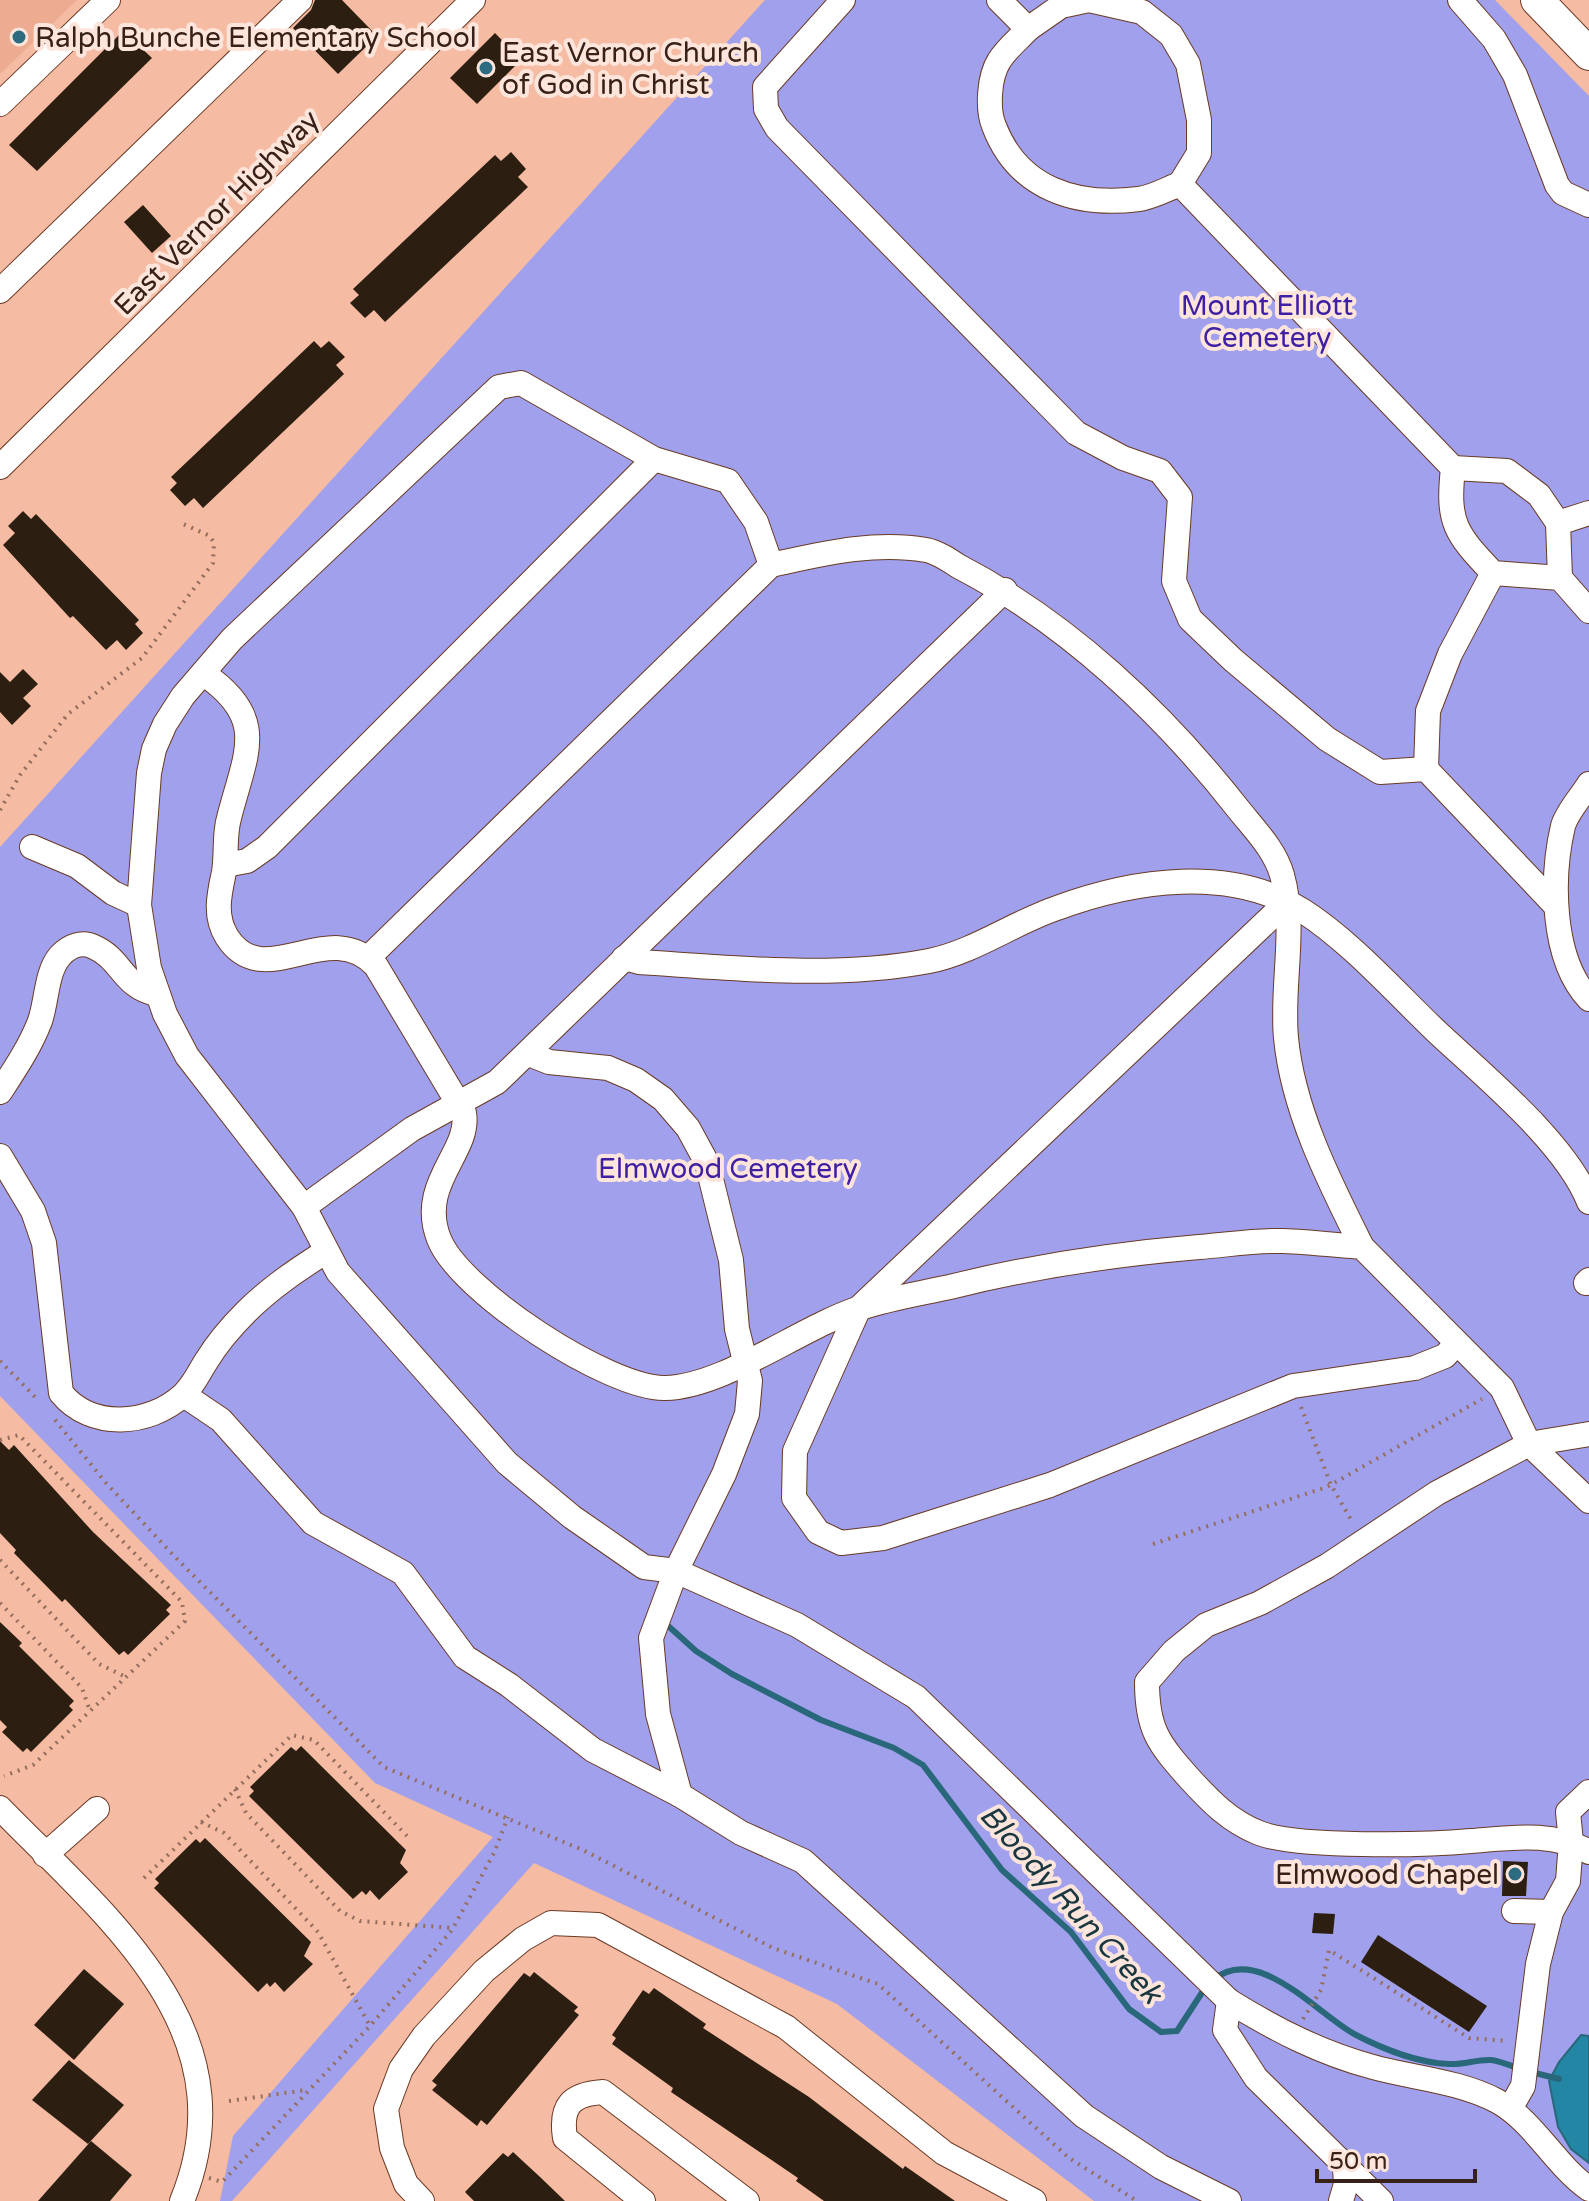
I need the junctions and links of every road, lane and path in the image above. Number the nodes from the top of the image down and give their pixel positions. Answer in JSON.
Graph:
{"nodes":[{"id":1,"x":108,"y":0,"type":"edge"},
{"id":2,"x":300,"y":0,"type":"edge"},
{"id":3,"x":473,"y":0,"type":"edge"},
{"id":4,"x":843,"y":0,"type":"edge"},
{"id":5,"x":999,"y":0,"type":"edge"},
{"id":6,"x":1460,"y":0,"type":"edge"},
{"id":7,"x":1537,"y":0,"type":"edge"},
{"id":8,"x":1028,"y":29,"type":"junction"},
{"id":9,"x":1586,"y":46,"type":"edge"},
{"id":10,"x":0,"y":104,"type":"edge"},
{"id":11,"x":1180,"y":184,"type":"junction"},
{"id":12,"x":1589,"y":205,"type":"edge"},
{"id":13,"x":0,"y":291,"type":"edge"},
{"id":14,"x":654,"y":459,"type":"junction"},
{"id":15,"x":0,"y":467,"type":"edge"},
{"id":16,"x":1453,"y":468,"type":"junction"},
{"id":17,"x":1589,"y":513,"type":"edge"},
{"id":18,"x":181,"y":523,"type":"dead end"},
{"id":19,"x":1558,"y":523,"type":"junction"},
{"id":20,"x":771,"y":565,"type":"junction"},
{"id":21,"x":1493,"y":573,"type":"junction"},
{"id":22,"x":1560,"y":578,"type":"junction"},
{"id":23,"x":1005,"y":590,"type":"junction"},
{"id":24,"x":1589,"y":611,"type":"edge"},
{"id":25,"x":204,"y":674,"type":"junction"},
{"id":26,"x":1426,"y":769,"type":"junction"},
{"id":27,"x":1589,"y":784,"type":"edge"},
{"id":28,"x":0,"y":810,"type":"edge"},
{"id":29,"x":32,"y":847,"type":"dead end"},
{"id":30,"x":225,"y":865,"type":"junction"},
{"id":31,"x":1287,"y":902,"type":"junction"},
{"id":32,"x":139,"y":905,"type":"junction"},
{"id":33,"x":1555,"y":905,"type":"junction"},
{"id":34,"x":368,"y":958,"type":"junction"},
{"id":35,"x":624,"y":958,"type":"junction"},
{"id":36,"x":157,"y":994,"type":"junction"},
{"id":37,"x":1589,"y":999,"type":"edge"},
{"id":38,"x":529,"y":1054,"type":"junction"},
{"id":39,"x":0,"y":1092,"type":"edge"},
{"id":40,"x":458,"y":1103,"type":"junction"},
{"id":41,"x":0,"y":1156,"type":"edge"},
{"id":42,"x":1589,"y":1202,"type":"edge"},
{"id":43,"x":304,"y":1207,"type":"junction"},
{"id":44,"x":1362,"y":1247,"type":"junction"},
{"id":45,"x":325,"y":1252,"type":"junction"},
{"id":46,"x":859,"y":1308,"type":"junction"},
{"id":47,"x":1456,"y":1344,"type":"junction"},
{"id":48,"x":0,"y":1361,"type":"edge"},
{"id":49,"x":747,"y":1361,"type":"junction"},
{"id":50,"x":1293,"y":1386,"type":"junction"},
{"id":51,"x":1502,"y":1388,"type":"junction"},
{"id":52,"x":184,"y":1395,"type":"junction"},
{"id":53,"x":41,"y":1403,"type":"dead end"},
{"id":54,"x":50,"y":1415,"type":"dead end"},
{"id":55,"x":1589,"y":1434,"type":"edge"},
{"id":56,"x":0,"y":1440,"type":"edge"},
{"id":57,"x":1529,"y":1444,"type":"junction"},
{"id":58,"x":1331,"y":1485,"type":"junction"},
{"id":59,"x":1589,"y":1501,"type":"edge"},
{"id":60,"x":1364,"y":1542,"type":"junction"},
{"id":61,"x":1153,"y":1544,"type":"dead end"},
{"id":62,"x":0,"y":1560,"type":"edge"},
{"id":63,"x":676,"y":1571,"type":"junction"},
{"id":64,"x":0,"y":1603,"type":"edge"},
{"id":65,"x":126,"y":1677,"type":"junction"},
{"id":66,"x":90,"y":1711,"type":"junction"},
{"id":67,"x":4,"y":1776,"type":"dead end"},
{"id":68,"x":235,"y":1789,"type":"junction"},
{"id":69,"x":1589,"y":1792,"type":"edge"},
{"id":70,"x":680,"y":1795,"type":"junction"},
{"id":71,"x":0,"y":1808,"type":"edge"},
{"id":72,"x":97,"y":1809,"type":"dead end"},
{"id":73,"x":508,"y":1817,"type":"junction"},
{"id":74,"x":201,"y":1822,"type":"junction"},
{"id":75,"x":409,"y":1838,"type":"dead end"},
{"id":76,"x":1580,"y":1847,"type":"edge"},
{"id":77,"x":45,"y":1855,"type":"junction"},
{"id":78,"x":144,"y":1878,"type":"dead end"},
{"id":79,"x":1514,"y":1911,"type":"dead end"},
{"id":80,"x":1551,"y":1912,"type":"junction"},
{"id":81,"x":453,"y":1928,"type":"junction"},
{"id":82,"x":1216,"y":1990,"type":"junction"},
{"id":83,"x":1308,"y":2008,"type":"dead end"},
{"id":84,"x":370,"y":2026,"type":"junction"},
{"id":85,"x":1526,"y":2065,"type":"junction"},
{"id":86,"x":309,"y":2090,"type":"junction"},
{"id":87,"x":229,"y":2101,"type":"dead end"},
{"id":88,"x":1510,"y":2109,"type":"junction"},
{"id":89,"x":1345,"y":2169,"type":"junction"},
{"id":90,"x":191,"y":2172,"type":"junction"},
{"id":91,"x":1589,"y":2189,"type":"edge"},
{"id":92,"x":745,"y":2200,"type":"edge"},
{"id":93,"x":182,"y":2201,"type":"edge"},
{"id":94,"x":422,"y":2201,"type":"edge"},
{"id":95,"x":643,"y":2201,"type":"edge"},
{"id":96,"x":1034,"y":2201,"type":"edge"},
{"id":97,"x":1137,"y":2201,"type":"edge"},
{"id":98,"x":1229,"y":2201,"type":"edge"},
{"id":99,"x":1341,"y":2201,"type":"edge"},
{"id":100,"x":1381,"y":2201,"type":"edge"}],
"edges":[{"from":1,"to":10,"type":"street"},
{"from":2,"to":13,"type":"street"},
{"from":3,"to":15,"type":"street","name":"East Vernor Highway"},
{"from":4,"to":26,"type":"street"},
{"from":5,"to":8,"type":"street"},
{"from":6,"to":12,"type":"street"},
{"from":7,"to":9,"type":"main road"},
{"from":8,"to":11,"type":"street"},
{"from":8,"to":11,"type":"street"},
{"from":11,"to":16,"type":"street"},
{"from":14,"to":20,"type":"street"},
{"from":14,"to":25,"type":"street"},
{"from":14,"to":30,"type":"street"},
{"from":16,"to":19,"type":"street"},
{"from":16,"to":21,"type":"street"},
{"from":17,"to":19,"type":"street"},
{"from":18,"to":28,"type":"path"},
{"from":19,"to":22,"type":"street"},
{"from":20,"to":23,"type":"street"},
{"from":20,"to":34,"type":"street"},
{"from":21,"to":22,"type":"street"},
{"from":21,"to":26,"type":"street"},
{"from":22,"to":24,"type":"street"},
{"from":23,"to":31,"type":"street"},
{"from":23,"to":35,"type":"street"},
{"from":25,"to":30,"type":"street"},
{"from":25,"to":32,"type":"street"},
{"from":26,"to":33,"type":"street"},
{"from":27,"to":33,"type":"street"},
{"from":29,"to":32,"type":"street"},
{"from":30,"to":34,"type":"street"},
{"from":31,"to":35,"type":"street"},
{"from":31,"to":42,"type":"street"},
{"from":31,"to":44,"type":"street"},
{"from":31,"to":46,"type":"street"},
{"from":32,"to":36,"type":"street"},
{"from":33,"to":37,"type":"street"},
{"from":34,"to":40,"type":"street"},
{"from":35,"to":38,"type":"street"},
{"from":36,"to":39,"type":"street"},
{"from":36,"to":43,"type":"street"},
{"from":38,"to":40,"type":"street"},
{"from":38,"to":49,"type":"street"},
{"from":40,"to":43,"type":"street"},
{"from":40,"to":49,"type":"street"},
{"from":41,"to":52,"type":"street"},
{"from":43,"to":45,"type":"street"},
{"from":44,"to":46,"type":"street"},
{"from":44,"to":47,"type":"street"},
{"from":45,"to":52,"type":"street"},
{"from":45,"to":63,"type":"street"},
{"from":46,"to":49,"type":"street"},
{"from":46,"to":50,"type":"street"},
{"from":47,"to":50,"type":"street"},
{"from":47,"to":51,"type":"street"},
{"from":48,"to":53,"type":"path"},
{"from":49,"to":63,"type":"street"},
{"from":50,"to":58,"type":"path"},
{"from":51,"to":57,"type":"street"},
{"from":51,"to":58,"type":"path"},
{"from":52,"to":70,"type":"street"},
{"from":54,"to":73,"type":"path"},
{"from":55,"to":57,"type":"street"},
{"from":56,"to":65,"type":"path"},
{"from":57,"to":59,"type":"street"},
{"from":57,"to":60,"type":"street"},
{"from":58,"to":60,"type":"path"},
{"from":58,"to":61,"type":"path"},
{"from":60,"to":76,"type":"street"},
{"from":62,"to":65,"type":"path"},
{"from":63,"to":70,"type":"street"},
{"from":63,"to":82,"type":"street"},
{"from":64,"to":66,"type":"path"},
{"from":65,"to":66,"type":"path"},
{"from":66,"to":67,"type":"path"},
{"from":68,"to":74,"type":"path"},
{"from":68,"to":75,"type":"path"},
{"from":68,"to":81,"type":"path"},
{"from":69,"to":76,"type":"street"},
{"from":70,"to":98,"type":"street"},
{"from":71,"to":77,"type":"street"},
{"from":72,"to":77,"type":"street"},
{"from":73,"to":81,"type":"path"},
{"from":73,"to":97,"type":"path"},
{"from":74,"to":78,"type":"path"},
{"from":74,"to":84,"type":"path"},
{"from":76,"to":80,"type":"street"},
{"from":77,"to":90,"type":"street"},
{"from":79,"to":80,"type":"street"},
{"from":80,"to":85,"type":"street"},
{"from":81,"to":84,"type":"path"},
{"from":82,"to":88,"type":"street"},
{"from":82,"to":89,"type":"street"},
{"from":83,"to":85,"type":"path"},
{"from":84,"to":86,"type":"path"},
{"from":85,"to":88,"type":"street"},
{"from":86,"to":87,"type":"path"},
{"from":86,"to":90,"type":"path"},
{"from":88,"to":91,"type":"street"},
{"from":89,"to":99,"type":"street"},
{"from":89,"to":100,"type":"street"},
{"from":90,"to":93,"type":"street"},
{"from":92,"to":95,"type":"street"},
{"from":94,"to":96,"type":"street"}]}
